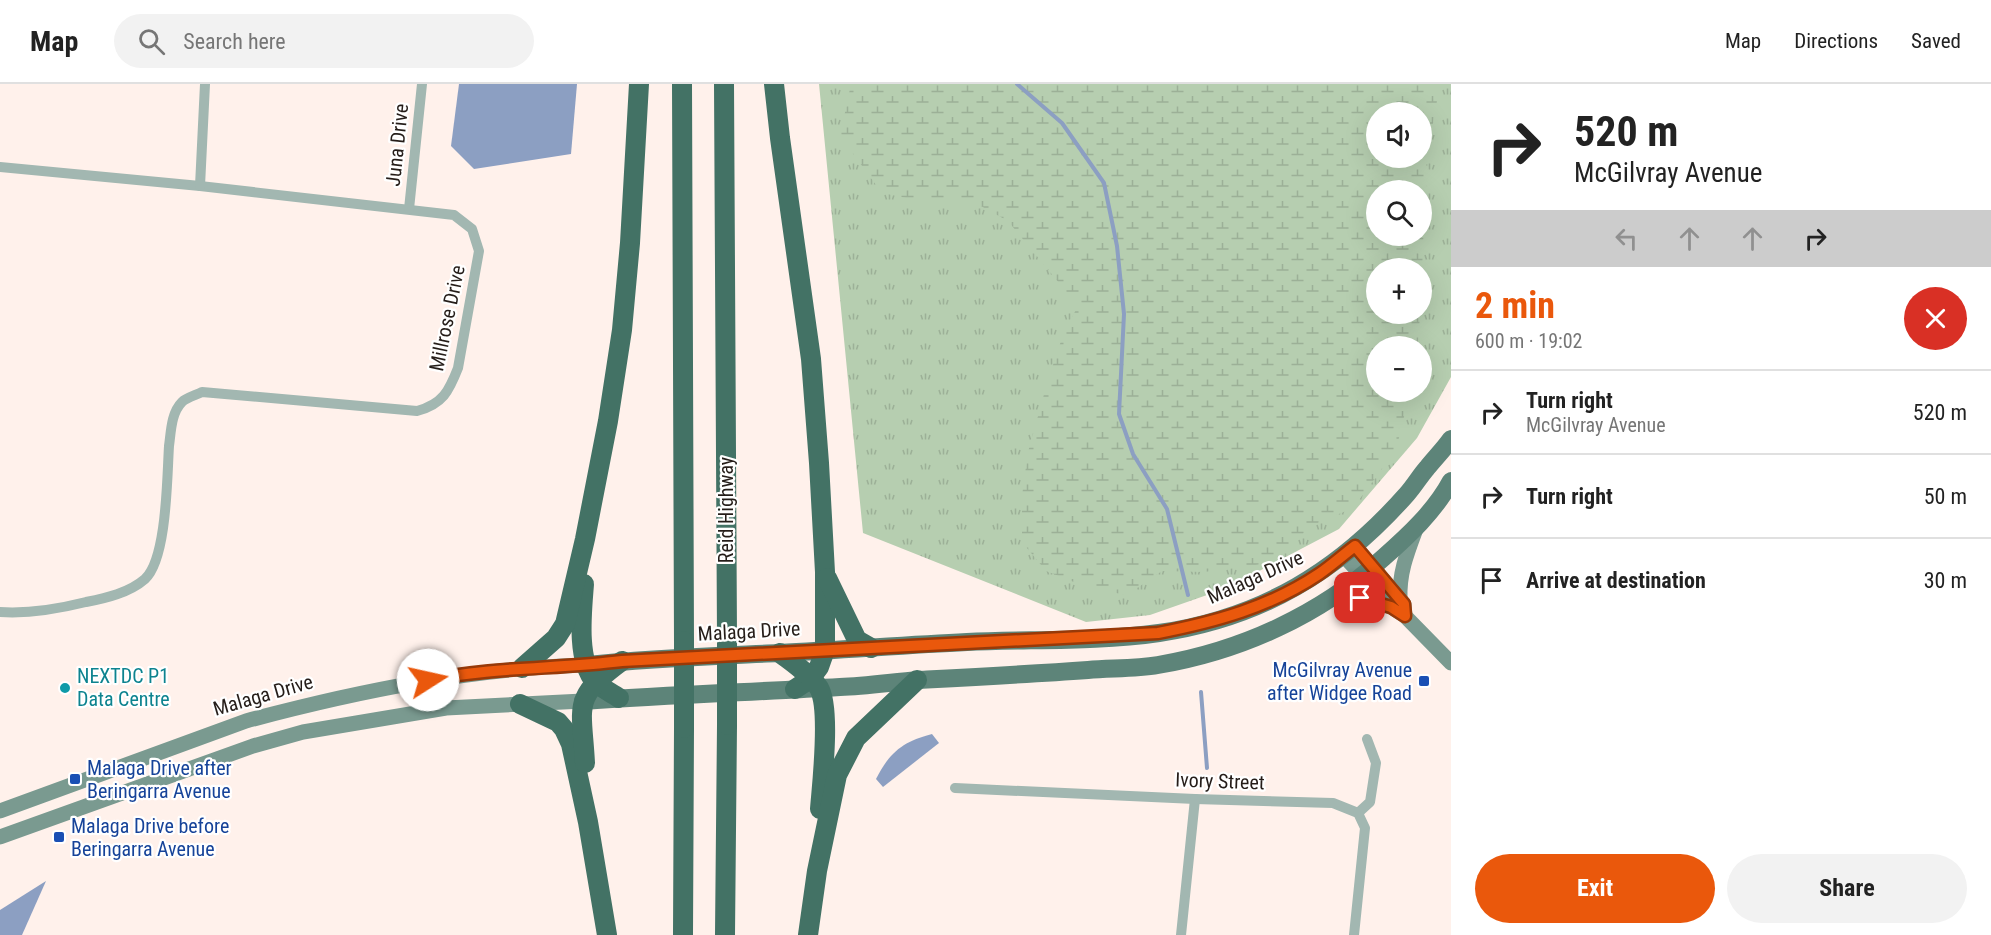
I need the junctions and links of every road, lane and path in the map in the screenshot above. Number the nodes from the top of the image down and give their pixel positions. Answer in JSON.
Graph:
{"nodes":[{"id":1,"x":205,"y":84,"type":"edge"},
{"id":2,"x":422,"y":84,"type":"edge"},
{"id":3,"x":639,"y":84,"type":"edge"},
{"id":4,"x":682,"y":84,"type":"edge"},
{"id":5,"x":724,"y":84,"type":"edge"},
{"id":6,"x":774,"y":84,"type":"edge"},
{"id":7,"x":0,"y":167,"type":"edge"},
{"id":8,"x":200,"y":186,"type":"junction"},
{"id":9,"x":409,"y":209,"type":"junction"},
{"id":10,"x":1451,"y":439,"type":"edge"},
{"id":11,"x":1451,"y":481,"type":"edge"},
{"id":12,"x":1418,"y":523,"type":"junction"},
{"id":13,"x":585,"y":539,"type":"junction"},
{"id":14,"x":1349,"y":550,"type":"junction"},
{"id":15,"x":825,"y":572,"type":"junction"},
{"id":16,"x":1368,"y":572,"type":"junction"},
{"id":17,"x":1338,"y":594,"type":"junction"},
{"id":18,"x":1395,"y":603,"type":"junction"},
{"id":19,"x":0,"y":612,"type":"edge"},
{"id":20,"x":871,"y":648,"type":"junction"},
{"id":21,"x":825,"y":650,"type":"junction"},
{"id":22,"x":780,"y":653,"type":"junction"},
{"id":23,"x":622,"y":661,"type":"joint"},
{"id":24,"x":1451,"y":663,"type":"edge"},
{"id":25,"x":522,"y":668,"type":"junction"},
{"id":26,"x":591,"y":673,"type":"junction"},
{"id":27,"x":917,"y":680,"type":"junction"},
{"id":28,"x":808,"y":685,"type":"junction"},
{"id":29,"x":619,"y":699,"type":"junction"},
{"id":30,"x":583,"y":701,"type":"junction"},
{"id":31,"x":520,"y":704,"type":"junction"},
{"id":32,"x":1367,"y":738,"type":"dead end"},
{"id":33,"x":955,"y":788,"type":"dead end"},
{"id":34,"x":1195,"y":799,"type":"junction"},
{"id":35,"x":0,"y":811,"type":"edge"},
{"id":36,"x":1358,"y":813,"type":"junction"},
{"id":37,"x":588,"y":822,"type":"junction"},
{"id":38,"x":0,"y":837,"type":"edge"},
{"id":39,"x":817,"y":871,"type":"junction"},
{"id":40,"x":607,"y":935,"type":"edge"},
{"id":41,"x":683,"y":935,"type":"edge"},
{"id":42,"x":725,"y":935,"type":"edge"},
{"id":43,"x":808,"y":935,"type":"edge"},
{"id":44,"x":1181,"y":935,"type":"edge"},
{"id":45,"x":1354,"y":935,"type":"edge"}],
"edges":[{"from":1,"to":8,"type":"street"},
{"from":2,"to":9,"type":"street","name":"Juna Drive"},
{"from":3,"to":13,"type":"highway"},
{"from":4,"to":41,"type":"highway","bridge":true},
{"from":5,"to":42,"type":"highway","name":"Reid Highway","bridge":true},
{"from":6,"to":15,"type":"highway"},
{"from":7,"to":8,"type":"street","name":"Millrose Drive"},
{"from":8,"to":9,"type":"street","name":"Millrose Drive"},
{"from":9,"to":19,"type":"street","name":"Millrose Drive"},
{"from":10,"to":14,"type":"main road","name":"Malaga Drive"},
{"from":11,"to":12,"type":"main road"},
{"from":12,"to":16,"type":"main road"},
{"from":12,"to":18,"type":"main road"},
{"from":13,"to":25,"type":"highway"},
{"from":13,"to":26,"type":"highway"},
{"from":14,"to":16,"type":"main road"},
{"from":14,"to":20,"type":"main road","name":"Malaga Drive"},
{"from":15,"to":20,"type":"highway"},
{"from":15,"to":21,"type":"highway"},
{"from":16,"to":17,"type":"main road"},
{"from":16,"to":18,"type":"main road"},
{"from":17,"to":18,"type":"main road"},
{"from":17,"to":27,"type":"main road"},
{"from":18,"to":24,"type":"main road"},
{"from":20,"to":21,"type":"main road","name":"Malaga Drive"},
{"from":21,"to":22,"type":"main road","name":"Malaga Drive"},
{"from":21,"to":28,"type":"highway"},
{"from":22,"to":23,"type":"main road","name":"Malaga Drive"},
{"from":22,"to":28,"type":"highway"},
{"from":23,"to":26,"type":"highway"},
{"from":25,"to":26,"type":"main road","name":"Malaga Drive"},
{"from":25,"to":35,"type":"main road","name":"Malaga Drive"},
{"from":26,"to":29,"type":"highway"},
{"from":26,"to":30,"type":"highway"},
{"from":27,"to":28,"type":"main road"},
{"from":27,"to":39,"type":"highway"},
{"from":28,"to":29,"type":"main road"},
{"from":28,"to":39,"type":"highway"},
{"from":29,"to":30,"type":"main road"},
{"from":30,"to":31,"type":"main road"},
{"from":30,"to":37,"type":"highway"},
{"from":31,"to":37,"type":"highway"},
{"from":31,"to":38,"type":"main road"},
{"from":32,"to":36,"type":"street"},
{"from":33,"to":34,"type":"street","name":"Ivory Street"},
{"from":34,"to":36,"type":"street","name":"Ivory Street"},
{"from":34,"to":44,"type":"street"},
{"from":36,"to":45,"type":"street"},
{"from":37,"to":40,"type":"highway"},
{"from":39,"to":43,"type":"highway"}]}
